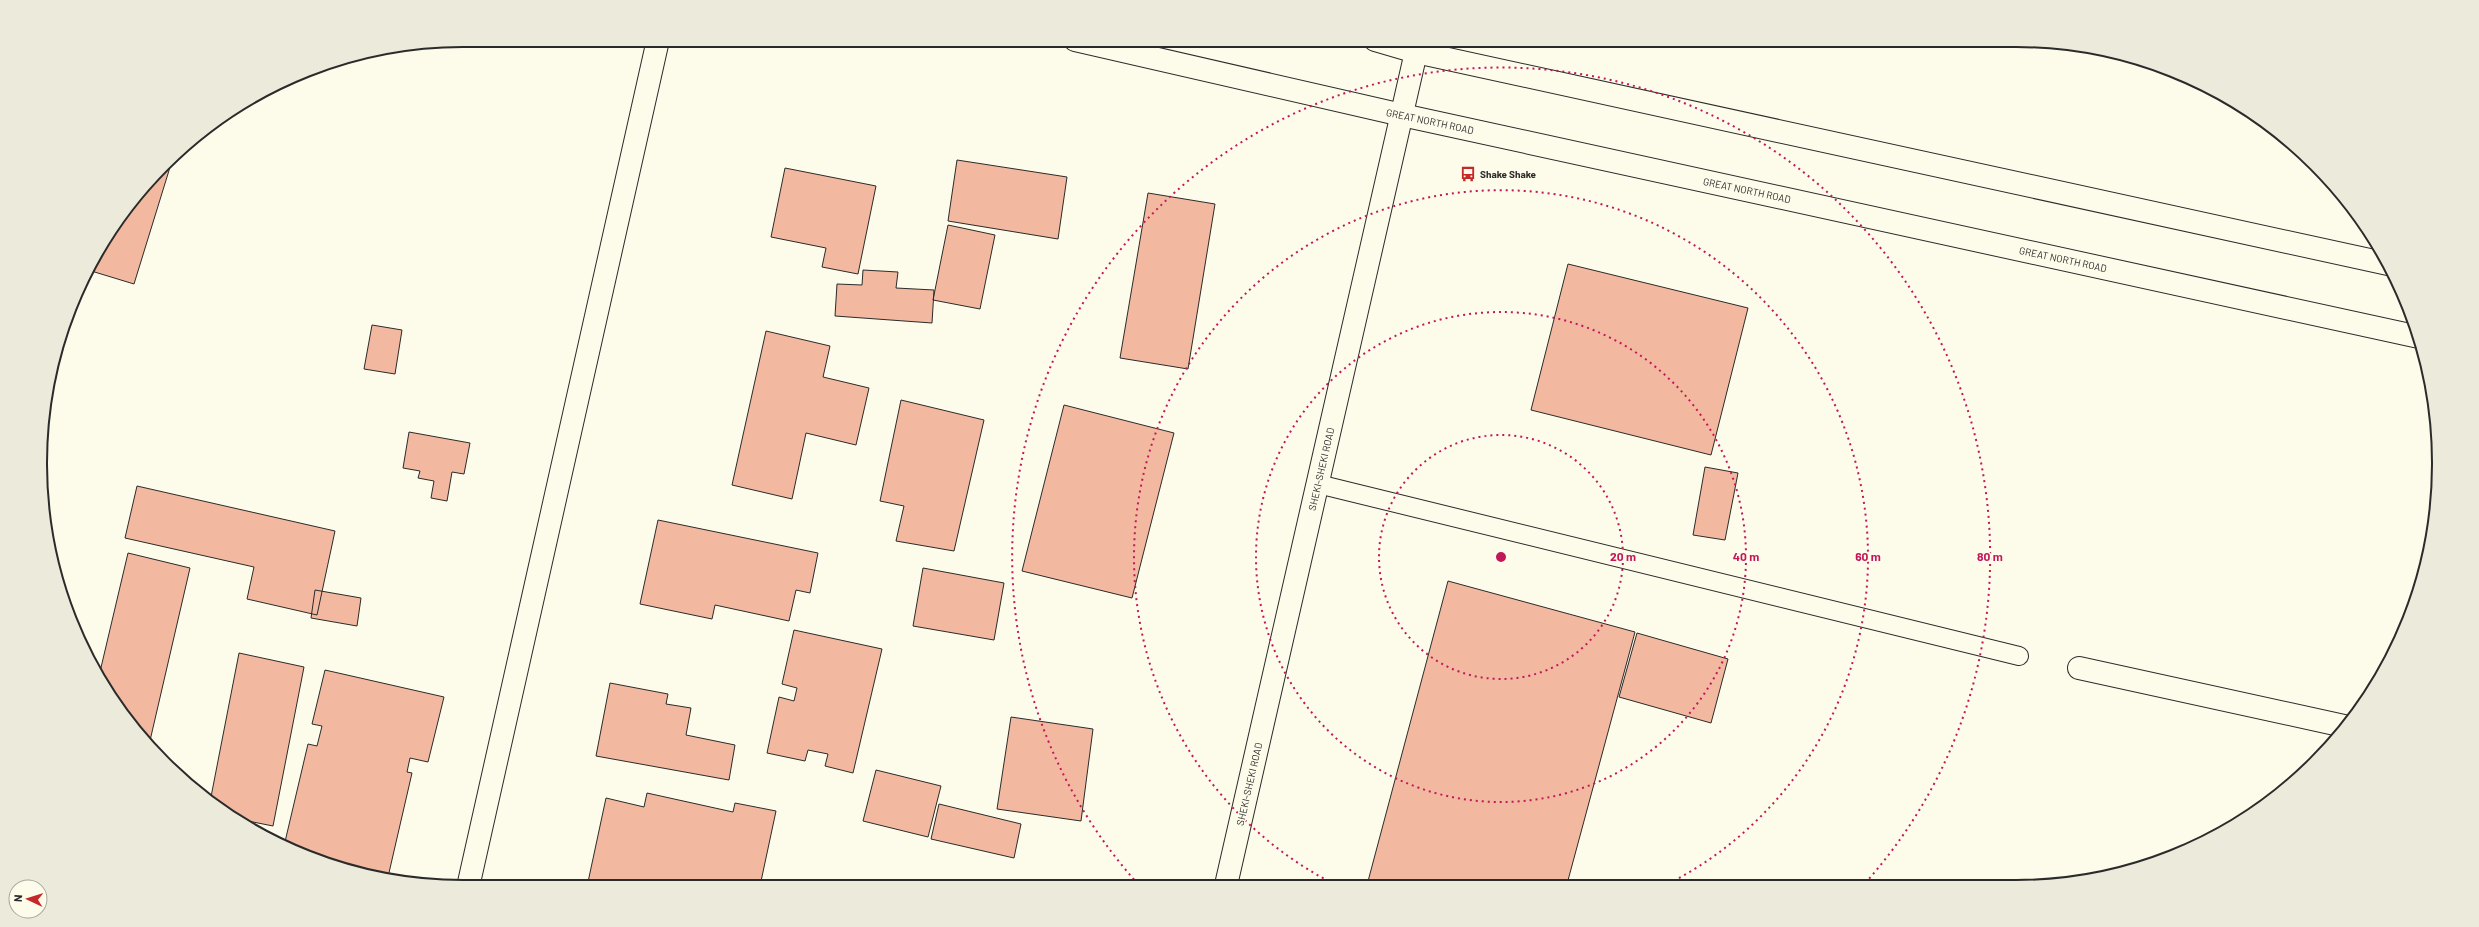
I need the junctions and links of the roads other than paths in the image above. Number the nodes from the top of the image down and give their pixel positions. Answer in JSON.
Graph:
{"nodes":[{"id":1,"x":656,"y":47,"type":"edge"},
{"id":2,"x":1106,"y":47,"type":"edge"},
{"id":3,"x":1409,"y":47,"type":"edge"},
{"id":4,"x":1413,"y":47,"type":"edge"},
{"id":5,"x":1402,"y":115,"type":"junction"},
{"id":6,"x":2380,"y":262,"type":"edge"},
{"id":7,"x":2411,"y":334,"type":"edge"},
{"id":8,"x":1318,"y":484,"type":"junction"},
{"id":9,"x":2019,"y":656,"type":"dead end"},
{"id":10,"x":2079,"y":668,"type":"dead end"},
{"id":11,"x":2340,"y":725,"type":"edge"},
{"id":12,"x":470,"y":880,"type":"edge"},
{"id":13,"x":1227,"y":880,"type":"edge"}],
"edges":[{"from":1,"to":12,"type":"main road"},
{"from":2,"to":5,"type":"main road","name":"GREAT NORTH ROAD"},
{"from":3,"to":5,"type":"main road","name":"SHEKI-SHEKI ROAD"},
{"from":4,"to":6,"type":"main road"},
{"from":5,"to":7,"type":"main road","name":"GREAT NORTH ROAD"},
{"from":5,"to":8,"type":"main road","name":"SHEKI-SHEKI ROAD"},
{"from":8,"to":9,"type":"lane"},
{"from":8,"to":13,"type":"main road","name":"SHEKI-SHEKI ROAD"},
{"from":10,"to":11,"type":"main road"}]}
